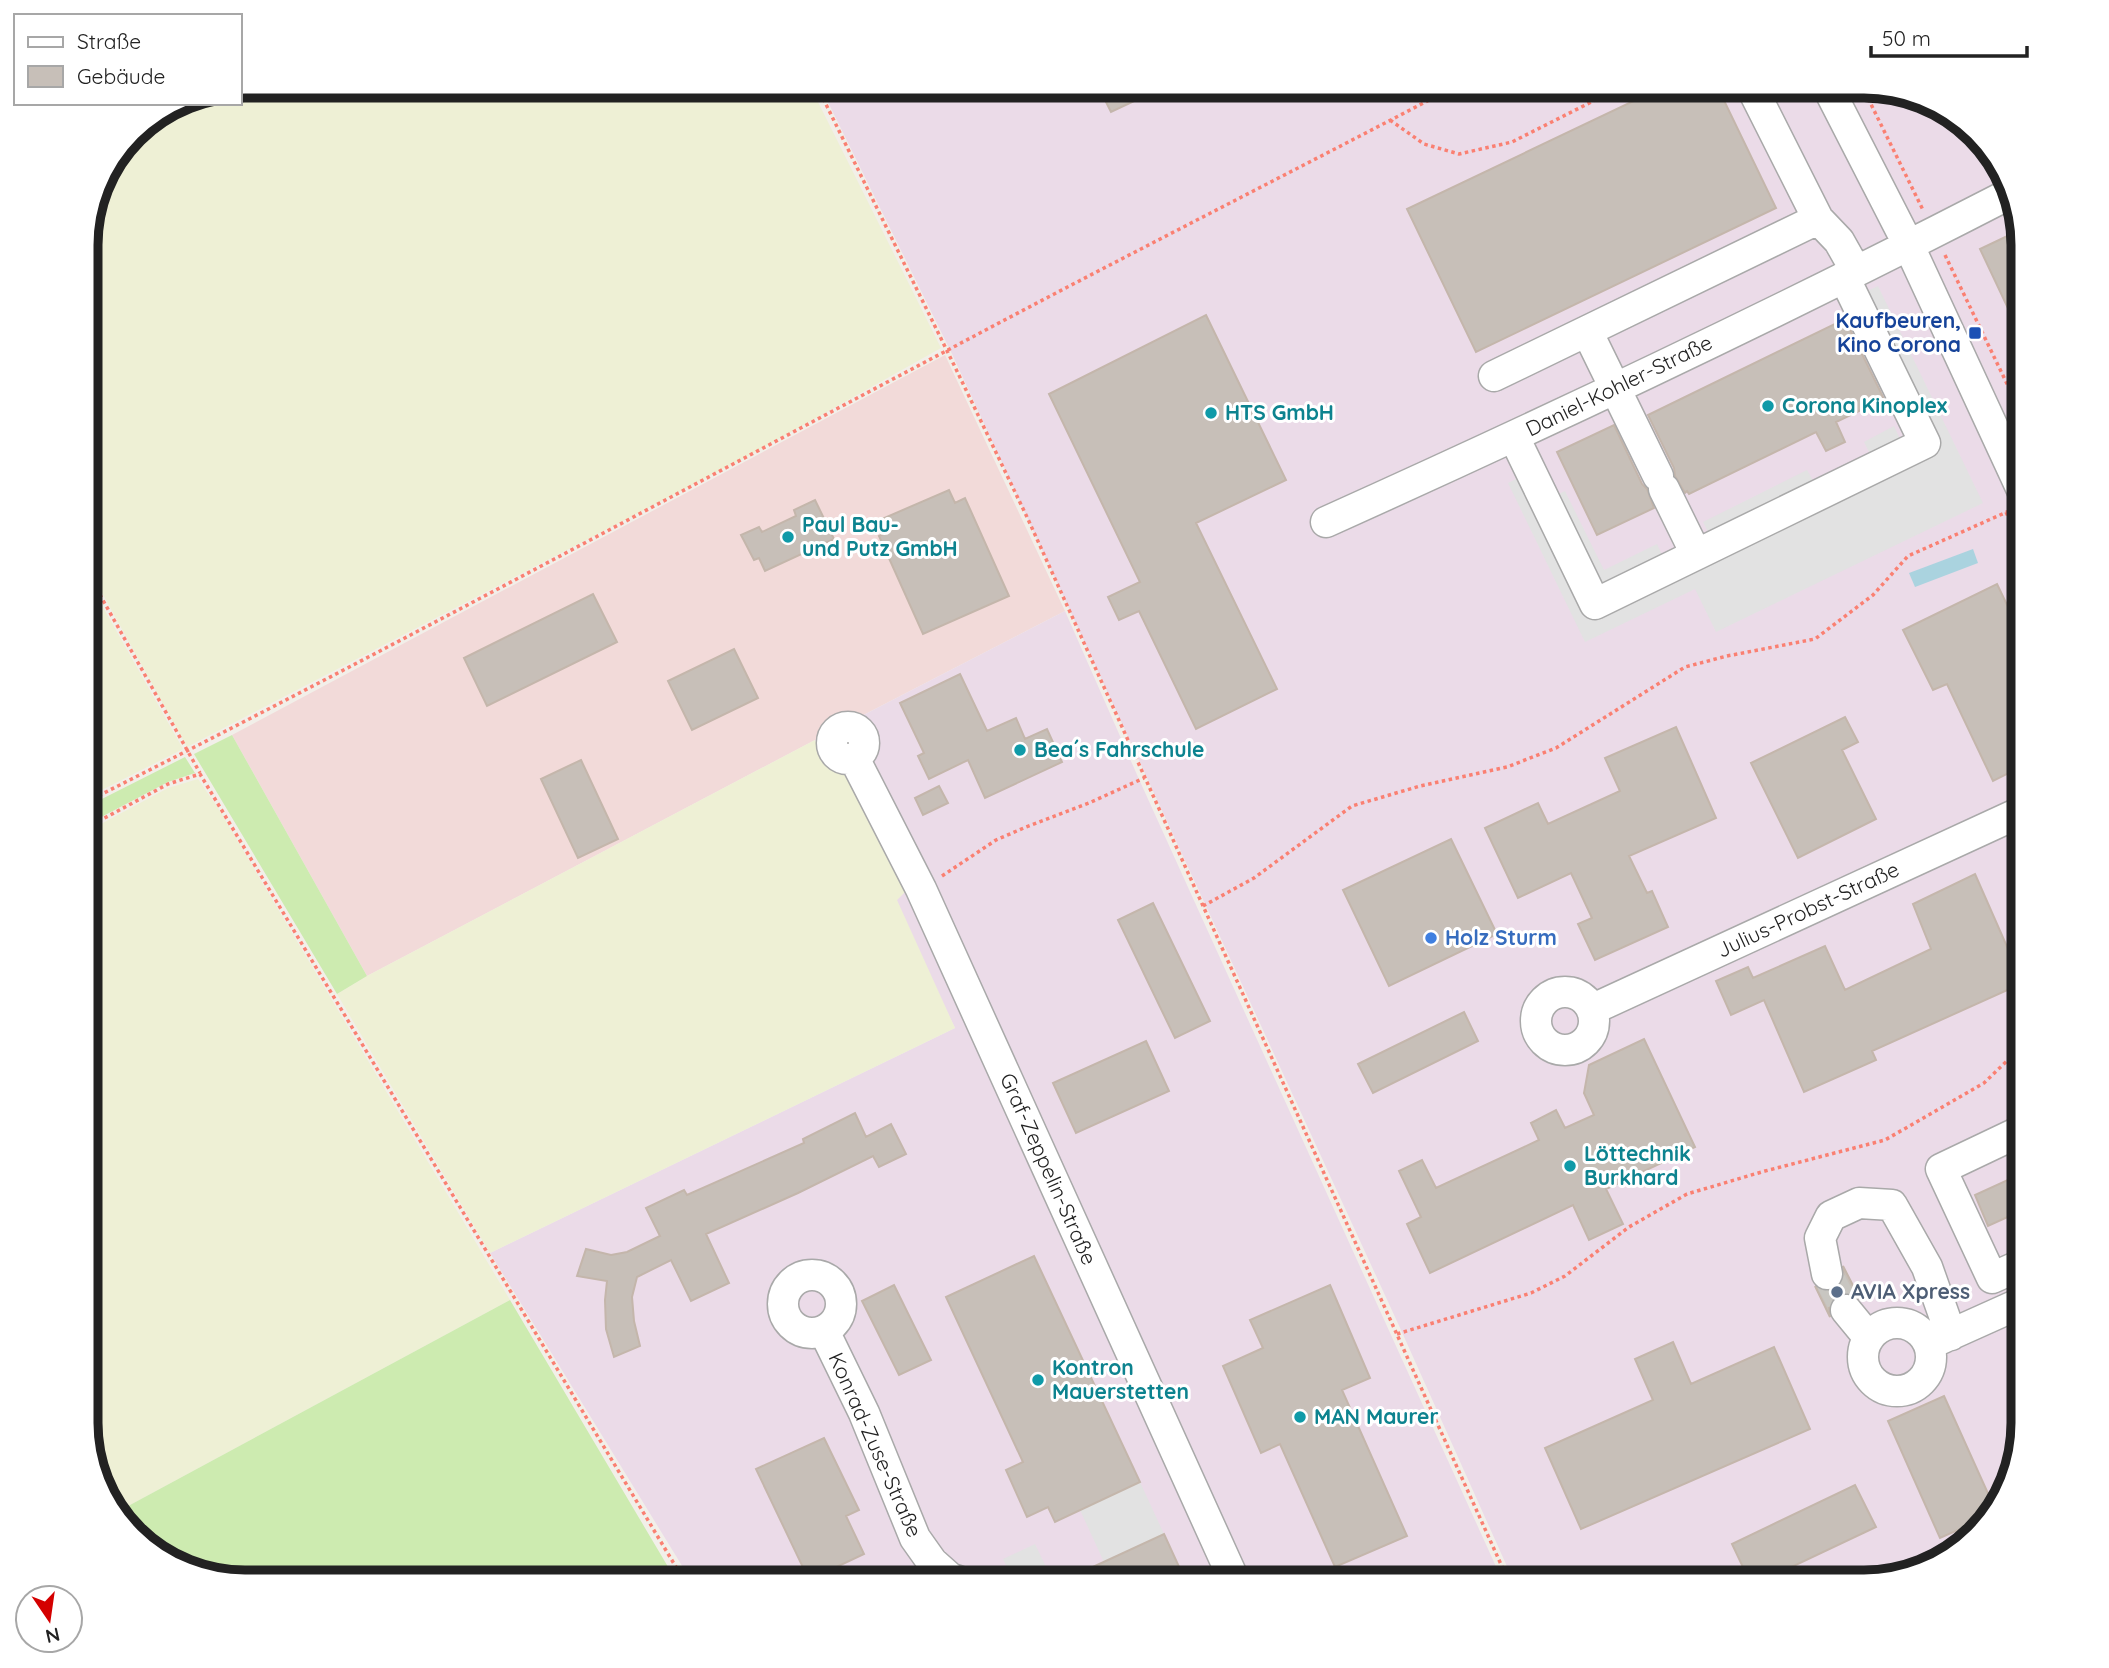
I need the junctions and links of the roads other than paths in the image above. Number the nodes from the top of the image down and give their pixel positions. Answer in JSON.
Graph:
{"nodes":[{"id":1,"x":1757,"y":98,"type":"edge"},
{"id":2,"x":1833,"y":98,"type":"edge"},
{"id":3,"x":2003,"y":197,"type":"edge"},
{"id":4,"x":1818,"y":219,"type":"junction"},
{"id":5,"x":1909,"y":246,"type":"junction"},
{"id":6,"x":1850,"y":274,"type":"junction"},
{"id":7,"x":1587,"y":331,"type":"junction"},
{"id":8,"x":1494,"y":376,"type":"dead end"},
{"id":9,"x":1615,"y":388,"type":"junction"},
{"id":10,"x":1514,"y":437,"type":"junction"},
{"id":11,"x":2011,"y":482,"type":"edge"},
{"id":12,"x":1326,"y":522,"type":"dead end"},
{"id":13,"x":1696,"y":554,"type":"junction"},
{"id":14,"x":854,"y":758,"type":"dead end"},
{"id":15,"x":2011,"y":817,"type":"edge"},
{"id":16,"x":1592,"y":1009,"type":"dead end"},
{"id":17,"x":2011,"y":1136,"type":"edge"},
{"id":18,"x":2011,"y":1269,"type":"edge"},
{"id":19,"x":1827,"y":1273,"type":"tunnel mouth"},
{"id":20,"x":2011,"y":1307,"type":"edge"},
{"id":21,"x":1846,"y":1310,"type":"tunnel mouth"},
{"id":22,"x":824,"y":1331,"type":"dead end"},
{"id":23,"x":1869,"y":1338,"type":"junction"},
{"id":24,"x":1939,"y":1340,"type":"junction"},
{"id":25,"x":941,"y":1570,"type":"edge"},
{"id":26,"x":1231,"y":1570,"type":"edge"}],
"edges":[{"from":1,"to":4,"type":"street"},
{"from":2,"to":5,"type":"street"},
{"from":3,"to":5,"type":"street","name":"Daniel-Kohler-Straße"},
{"from":4,"to":6,"type":"street"},
{"from":4,"to":7,"type":"street"},
{"from":5,"to":6,"type":"street","name":"Daniel-Kohler-Straße"},
{"from":5,"to":11,"type":"street"},
{"from":6,"to":9,"type":"street","name":"Daniel-Kohler-Straße"},
{"from":6,"to":13,"type":"street"},
{"from":7,"to":8,"type":"street"},
{"from":7,"to":9,"type":"street"},
{"from":9,"to":10,"type":"street","name":"Daniel-Kohler-Straße"},
{"from":9,"to":13,"type":"street"},
{"from":10,"to":12,"type":"street","name":"Daniel-Kohler-Straße"},
{"from":10,"to":13,"type":"street"},
{"from":14,"to":26,"type":"street","name":"Graf-Zeppelin-Straße"},
{"from":15,"to":16,"type":"street","name":"Julius-Probst-Straße"},
{"from":17,"to":18,"type":"street"},
{"from":19,"to":24,"type":"street"},
{"from":20,"to":24,"type":"street"},
{"from":21,"to":23,"type":"street"},
{"from":22,"to":25,"type":"street","name":"Konrad-Zuse-Straße"},
{"from":23,"to":24,"type":"street"},
{"from":23,"to":24,"type":"street"}]}
